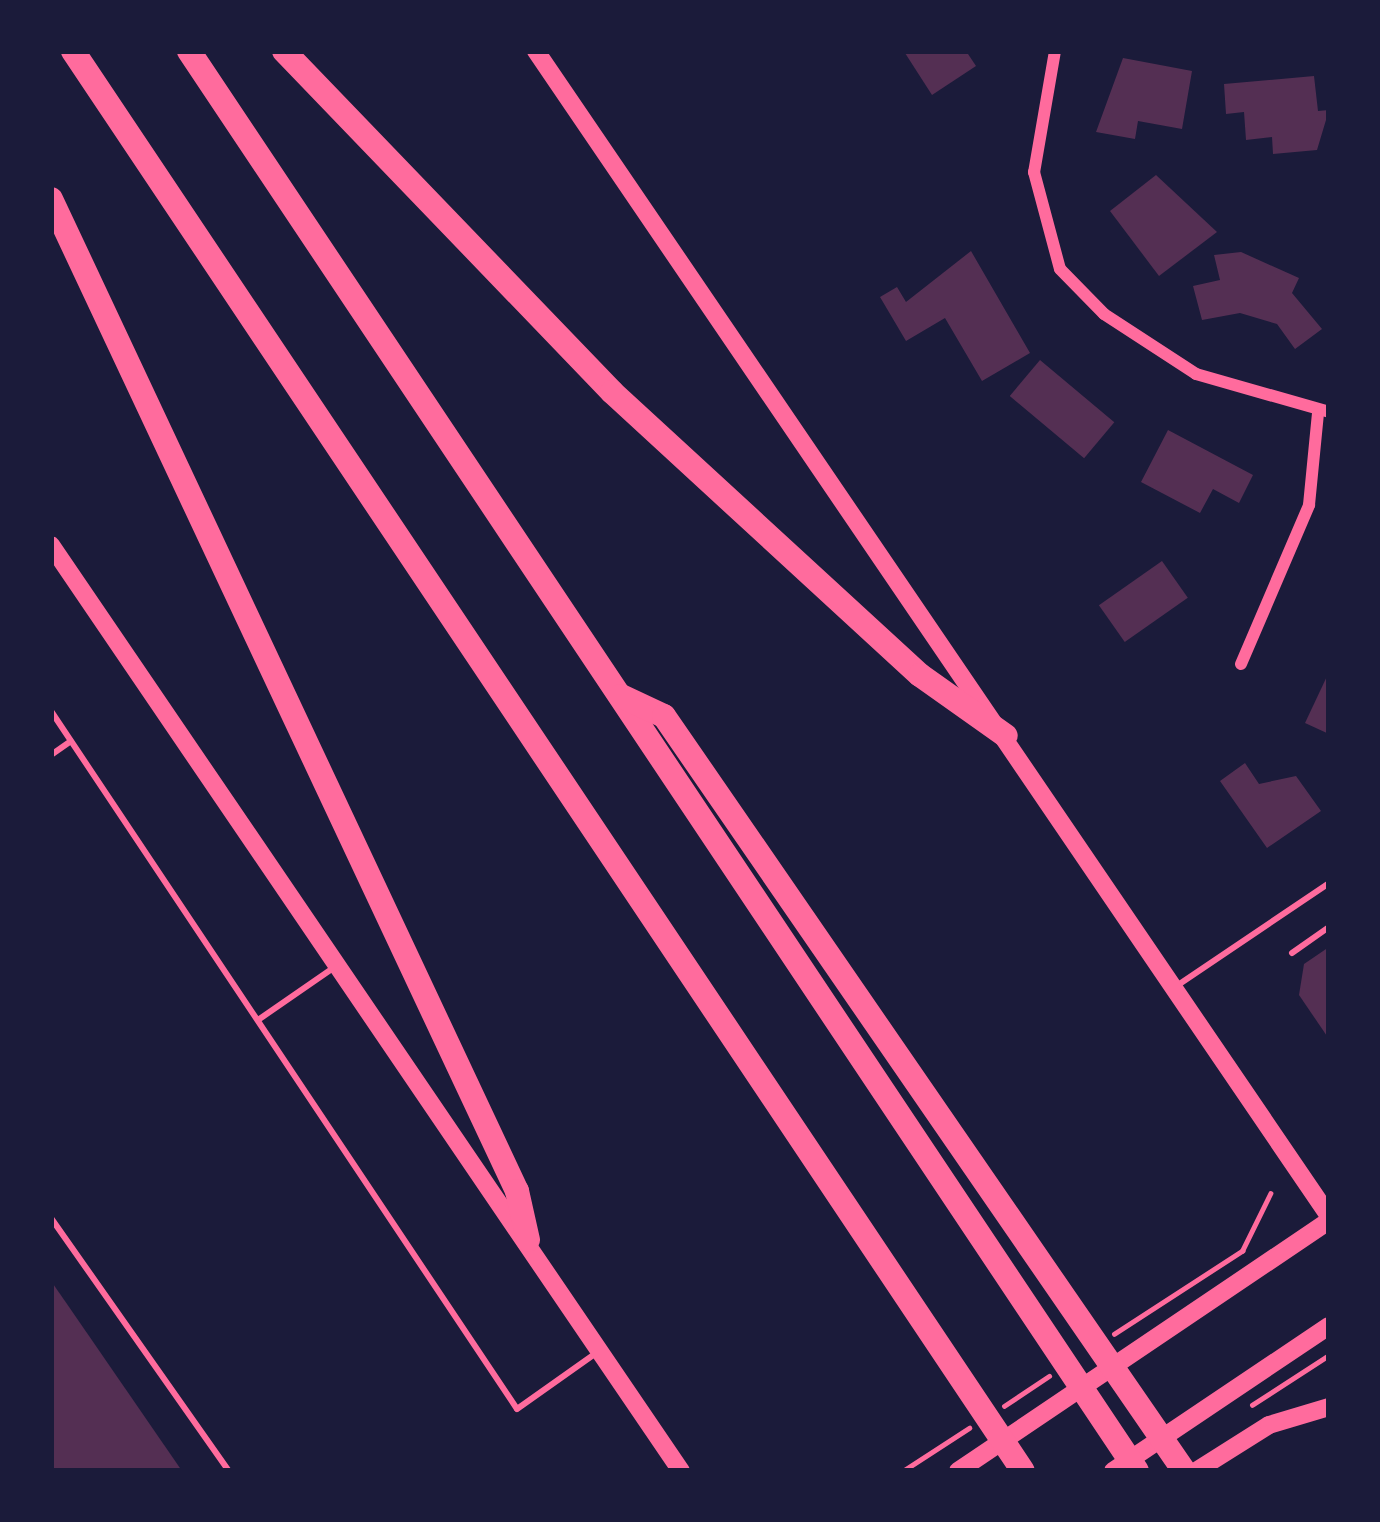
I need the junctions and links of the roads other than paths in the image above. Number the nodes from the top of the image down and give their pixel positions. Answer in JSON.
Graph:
{"nodes":[{"id":1,"x":74,"y":51,"type":"edge"},
{"id":2,"x":189,"y":51,"type":"edge"},
{"id":3,"x":284,"y":51,"type":"edge"},
{"id":4,"x":536,"y":51,"type":"edge"},
{"id":5,"x":1055,"y":51,"type":"edge"},
{"id":6,"x":51,"y":199,"type":"edge"},
{"id":7,"x":1324,"y":413,"type":"edge"},
{"id":8,"x":51,"y":545,"type":"edge"},
{"id":9,"x":58,"y":569,"type":"edge"},
{"id":10,"x":1241,"y":664,"type":"dead end"},
{"id":11,"x":619,"y":695,"type":"junction"},
{"id":12,"x":51,"y":711,"type":"edge"},
{"id":13,"x":1006,"y":736,"type":"junction"},
{"id":14,"x":71,"y":741,"type":"junction"},
{"id":15,"x":51,"y":755,"type":"edge"},
{"id":16,"x":1329,"y":883,"type":"edge"},
{"id":17,"x":1329,"y":927,"type":"edge"},
{"id":18,"x":1292,"y":953,"type":"dead end"},
{"id":19,"x":339,"y":964,"type":"junction"},
{"id":20,"x":1177,"y":985,"type":"junction"},
{"id":21,"x":256,"y":1021,"type":"junction"},
{"id":22,"x":51,"y":1218,"type":"edge"},
{"id":23,"x":1329,"y":1219,"type":"edge"},
{"id":24,"x":528,"y":1240,"type":"junction"},
{"id":25,"x":1329,"y":1326,"type":"edge"},
{"id":26,"x":602,"y":1349,"type":"junction"},
{"id":27,"x":1329,"y":1407,"type":"edge"},
{"id":28,"x":643,"y":1412,"type":"junction"},
{"id":29,"x":995,"y":1432,"type":"junction"},
{"id":30,"x":229,"y":1471,"type":"edge"},
{"id":31,"x":666,"y":1471,"type":"edge"},
{"id":32,"x":681,"y":1471,"type":"edge"},
{"id":33,"x":958,"y":1471,"type":"edge"},
{"id":34,"x":1012,"y":1471,"type":"edge"},
{"id":35,"x":1023,"y":1471,"type":"edge"},
{"id":36,"x":1113,"y":1471,"type":"edge"},
{"id":37,"x":1137,"y":1471,"type":"edge"},
{"id":38,"x":1184,"y":1471,"type":"edge"},
{"id":39,"x":1196,"y":1471,"type":"edge"}],
"edges":[{"from":1,"to":29,"type":"highway"},
{"from":2,"to":11,"type":"highway"},
{"from":3,"to":13,"type":"highway"},
{"from":4,"to":13,"type":"main road"},
{"from":5,"to":7,"type":"street"},
{"from":6,"to":24,"type":"highway"},
{"from":7,"to":10,"type":"street"},
{"from":8,"to":9,"type":"main road"},
{"from":9,"to":19,"type":"main road"},
{"from":11,"to":37,"type":"highway"},
{"from":11,"to":38,"type":"highway"},
{"from":12,"to":14,"type":"lane"},
{"from":13,"to":20,"type":"main road"},
{"from":14,"to":15,"type":"lane"},
{"from":14,"to":21,"type":"lane"},
{"from":16,"to":20,"type":"lane"},
{"from":17,"to":18,"type":"lane"},
{"from":19,"to":21,"type":"lane"},
{"from":19,"to":24,"type":"main road"},
{"from":20,"to":23,"type":"main road"},
{"from":21,"to":26,"type":"lane"},
{"from":22,"to":30,"type":"lane"},
{"from":23,"to":33,"type":"main road"},
{"from":24,"to":26,"type":"main road"},
{"from":25,"to":36,"type":"main road"},
{"from":26,"to":28,"type":"main road"},
{"from":27,"to":39,"type":"main road"},
{"from":28,"to":31,"type":"main road"},
{"from":28,"to":32,"type":"main road"},
{"from":29,"to":34,"type":"highway"},
{"from":29,"to":35,"type":"highway"}]}
